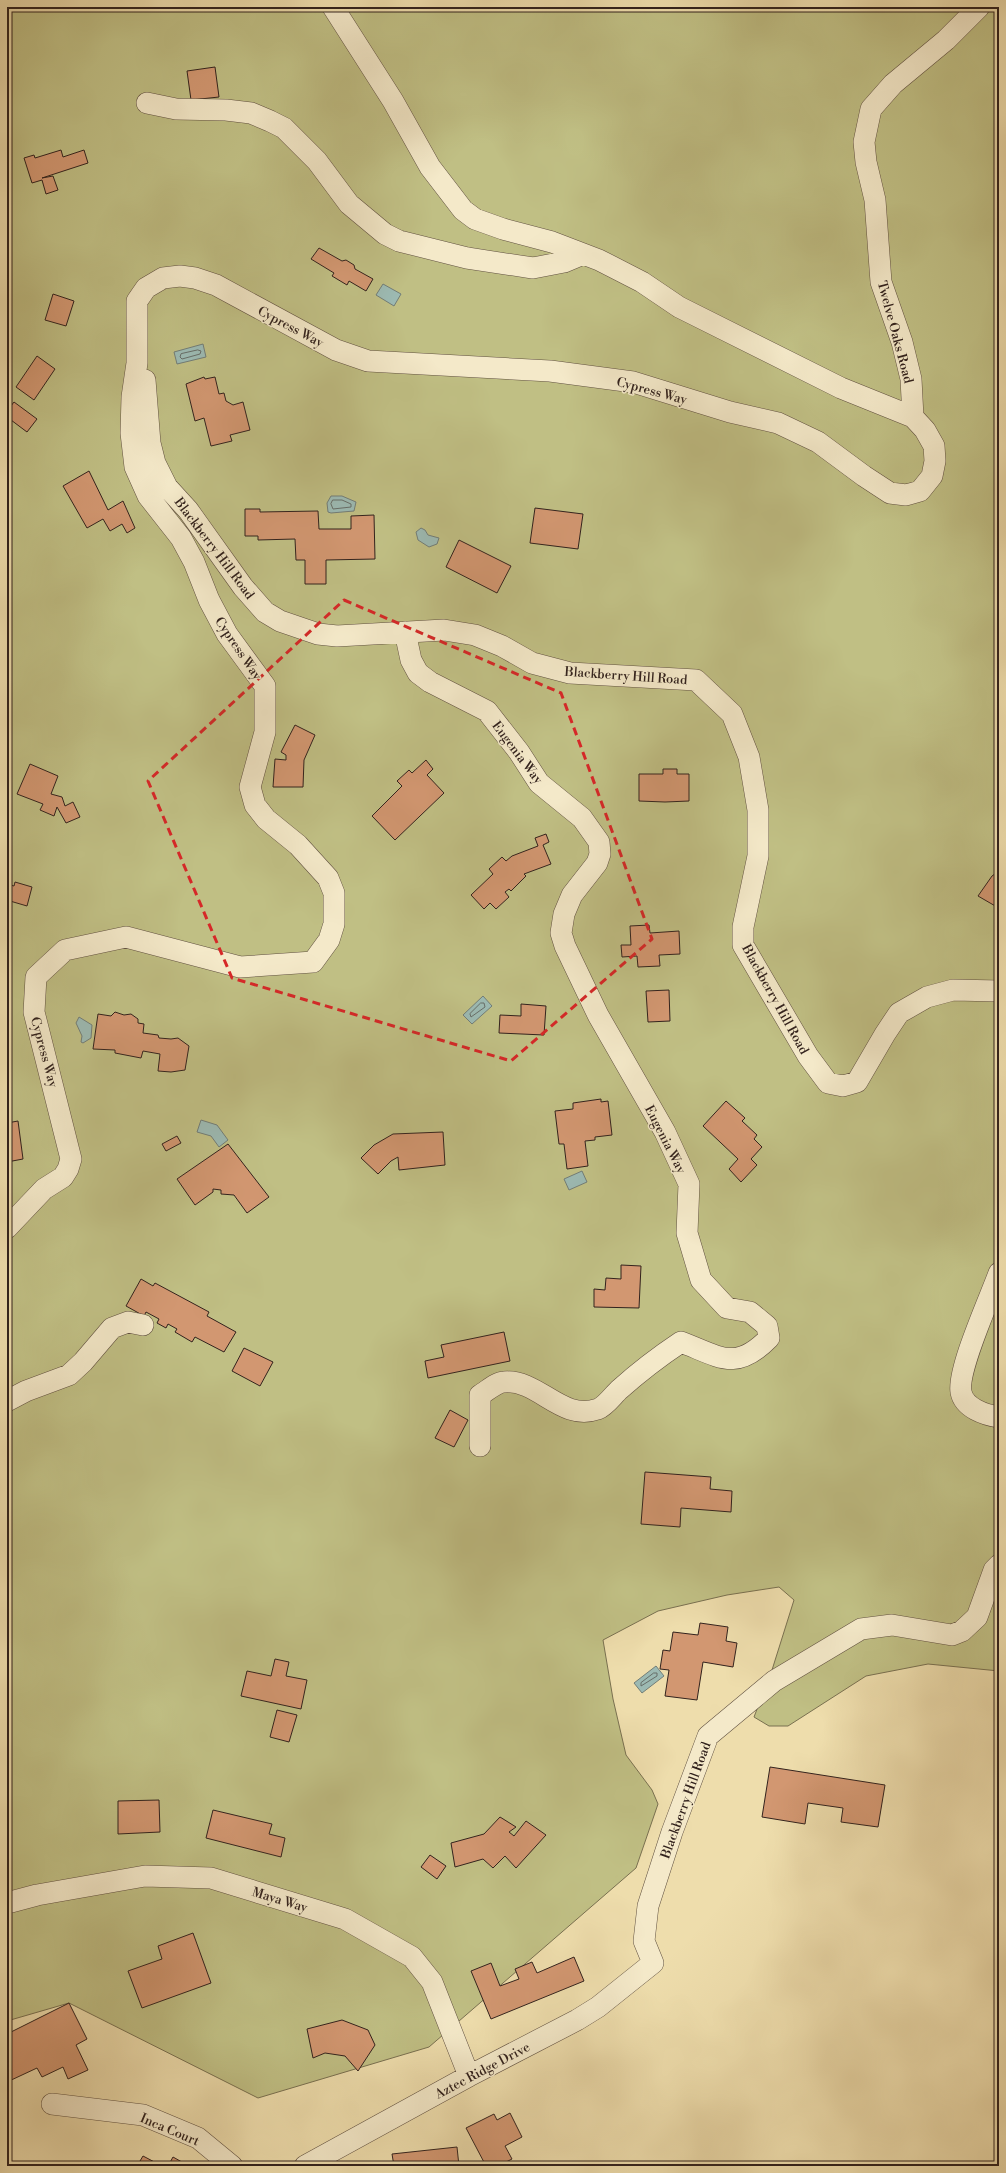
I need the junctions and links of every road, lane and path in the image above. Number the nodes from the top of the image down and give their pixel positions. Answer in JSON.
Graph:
{"nodes":[{"id":1,"x":333,"y":7,"type":"edge"},
{"id":2,"x":979,"y":7,"type":"edge"},
{"id":3,"x":148,"y":103,"type":"dead end"},
{"id":4,"x":583,"y":254,"type":"junction"},
{"id":5,"x":137,"y":363,"type":"junction"},
{"id":6,"x":913,"y":417,"type":"junction"},
{"id":7,"x":405,"y":632,"type":"junction"},
{"id":8,"x":999,"y":991,"type":"edge"},
{"id":9,"x":7,"y":1228,"type":"edge"},
{"id":10,"x":999,"y":1273,"type":"edge"},
{"id":11,"x":143,"y":1325,"type":"dead end"},
{"id":12,"x":7,"y":1401,"type":"edge"},
{"id":13,"x":999,"y":1417,"type":"edge"},
{"id":14,"x":480,"y":1446,"type":"dead end"},
{"id":15,"x":999,"y":1565,"type":"edge"},
{"id":16,"x":7,"y":1903,"type":"edge"},
{"id":17,"x":653,"y":1963,"type":"joint"},
{"id":18,"x":469,"y":2076,"type":"junction"},
{"id":19,"x":52,"y":2104,"type":"dead end"},
{"id":20,"x":232,"y":2166,"type":"edge"},
{"id":21,"x":305,"y":2166,"type":"edge"}],
"edges":[{"from":1,"to":4,"type":"street","name":"Cypress Way"},
{"from":2,"to":6,"type":"street","name":"Twelve Oaks Road"},
{"from":3,"to":4,"type":"street"},
{"from":4,"to":6,"type":"street","name":"Cypress Way"},
{"from":5,"to":6,"type":"street","name":"Cypress Way"},
{"from":5,"to":7,"type":"street","name":"Blackberry Hill Road"},
{"from":5,"to":9,"type":"street","name":"Cypress Way"},
{"from":7,"to":8,"type":"street","name":"Blackberry Hill Road"},
{"from":7,"to":14,"type":"street","name":"Eugenia Way"},
{"from":10,"to":13,"type":"street"},
{"from":11,"to":12,"type":"street"},
{"from":15,"to":17,"type":"street","name":"Blackberry Hill Road"},
{"from":16,"to":18,"type":"street","name":"Maya Way"},
{"from":17,"to":18,"type":"street","name":"Aztec Ridge Drive"},
{"from":18,"to":21,"type":"street","name":"Aztec Ridge Drive"},
{"from":19,"to":20,"type":"street","name":"Inca Court"}]}
